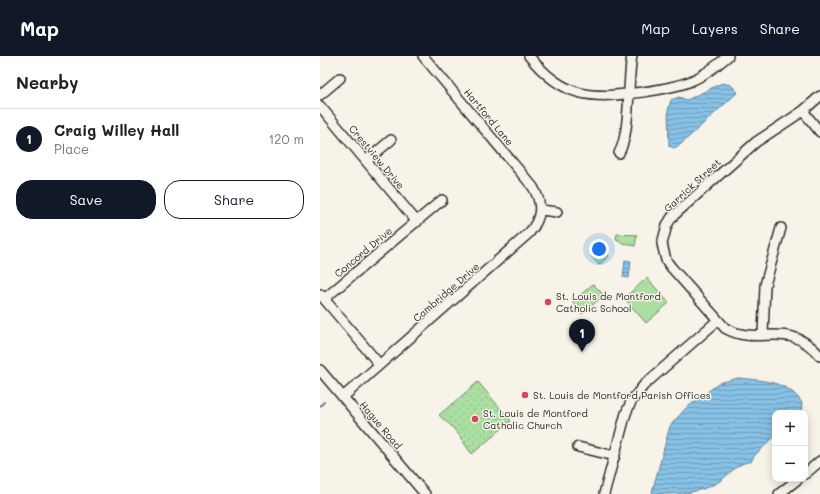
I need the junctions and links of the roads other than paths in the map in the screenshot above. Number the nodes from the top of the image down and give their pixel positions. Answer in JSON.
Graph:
{"nodes":[{"id":1,"x":423,"y":56,"type":"edge"},
{"id":2,"x":529,"y":56,"type":"edge"},
{"id":3,"x":632,"y":56,"type":"edge"},
{"id":4,"x":728,"y":56,"type":"edge"},
{"id":5,"x":340,"y":78,"type":"dead end"},
{"id":6,"x":320,"y":94,"type":"edge"},
{"id":7,"x":628,"y":94,"type":"junction"},
{"id":8,"x":820,"y":96,"type":"edge"},
{"id":9,"x":320,"y":106,"type":"edge"},
{"id":10,"x":804,"y":111,"type":"junction"},
{"id":11,"x":820,"y":132,"type":"edge"},
{"id":12,"x":391,"y":140,"type":"dead end"},
{"id":13,"x":619,"y":154,"type":"dead end"},
{"id":14,"x":366,"y":161,"type":"junction"},
{"id":15,"x":442,"y":200,"type":"dead end"},
{"id":16,"x":541,"y":210,"type":"junction"},
{"id":17,"x":557,"y":212,"type":"dead end"},
{"id":18,"x":417,"y":222,"type":"junction"},
{"id":19,"x":781,"y":228,"type":"dead end"},
{"id":20,"x":322,"y":297,"type":"edge"},
{"id":21,"x":717,"y":321,"type":"junction"},
{"id":22,"x":764,"y":335,"type":"junction"},
{"id":23,"x":820,"y":356,"type":"edge"},
{"id":24,"x":379,"y":364,"type":"junction"},
{"id":25,"x":320,"y":370,"type":"edge"},
{"id":26,"x":343,"y":397,"type":"junction"},
{"id":27,"x":578,"y":447,"type":"dead end"},
{"id":28,"x":614,"y":456,"type":"junction"},
{"id":29,"x":820,"y":461,"type":"edge"},
{"id":30,"x":808,"y":471,"type":"edge"},
{"id":31,"x":794,"y":482,"type":"edge"},
{"id":32,"x":425,"y":494,"type":"edge"},
{"id":33,"x":604,"y":494,"type":"edge"},
{"id":34,"x":778,"y":494,"type":"edge"}],
"edges":[{"from":1,"to":16,"type":"street","name":"Hartford Lane"},
{"from":2,"to":7,"type":"street"},
{"from":3,"to":7,"type":"street"},
{"from":4,"to":7,"type":"street"},
{"from":5,"to":6,"type":"street"},
{"from":7,"to":13,"type":"street"},
{"from":8,"to":10,"type":"street","name":"Garrick Street"},
{"from":9,"to":14,"type":"street","name":"Crestview Drive"},
{"from":10,"to":11,"type":"street"},
{"from":10,"to":21,"type":"street","name":"Garrick Street"},
{"from":12,"to":14,"type":"street"},
{"from":14,"to":18,"type":"street","name":"Crestview Drive"},
{"from":15,"to":18,"type":"street","name":"Concord Drive"},
{"from":16,"to":17,"type":"street"},
{"from":16,"to":24,"type":"street","name":"Cambridge Drive"},
{"from":18,"to":20,"type":"street","name":"Concord Drive"},
{"from":19,"to":22,"type":"street"},
{"from":20,"to":24,"type":"street"},
{"from":21,"to":22,"type":"street","name":"Garrick Street"},
{"from":21,"to":28,"type":"street"},
{"from":22,"to":23,"type":"street","name":"Garrick Street"},
{"from":24,"to":26,"type":"street","name":"Cambridge Drive"},
{"from":25,"to":26,"type":"street","name":"Hague Road"},
{"from":26,"to":32,"type":"street","name":"Hague Road"},
{"from":27,"to":28,"type":"street"},
{"from":28,"to":33,"type":"street"},
{"from":29,"to":30,"type":"street"},
{"from":31,"to":34,"type":"street"}]}
